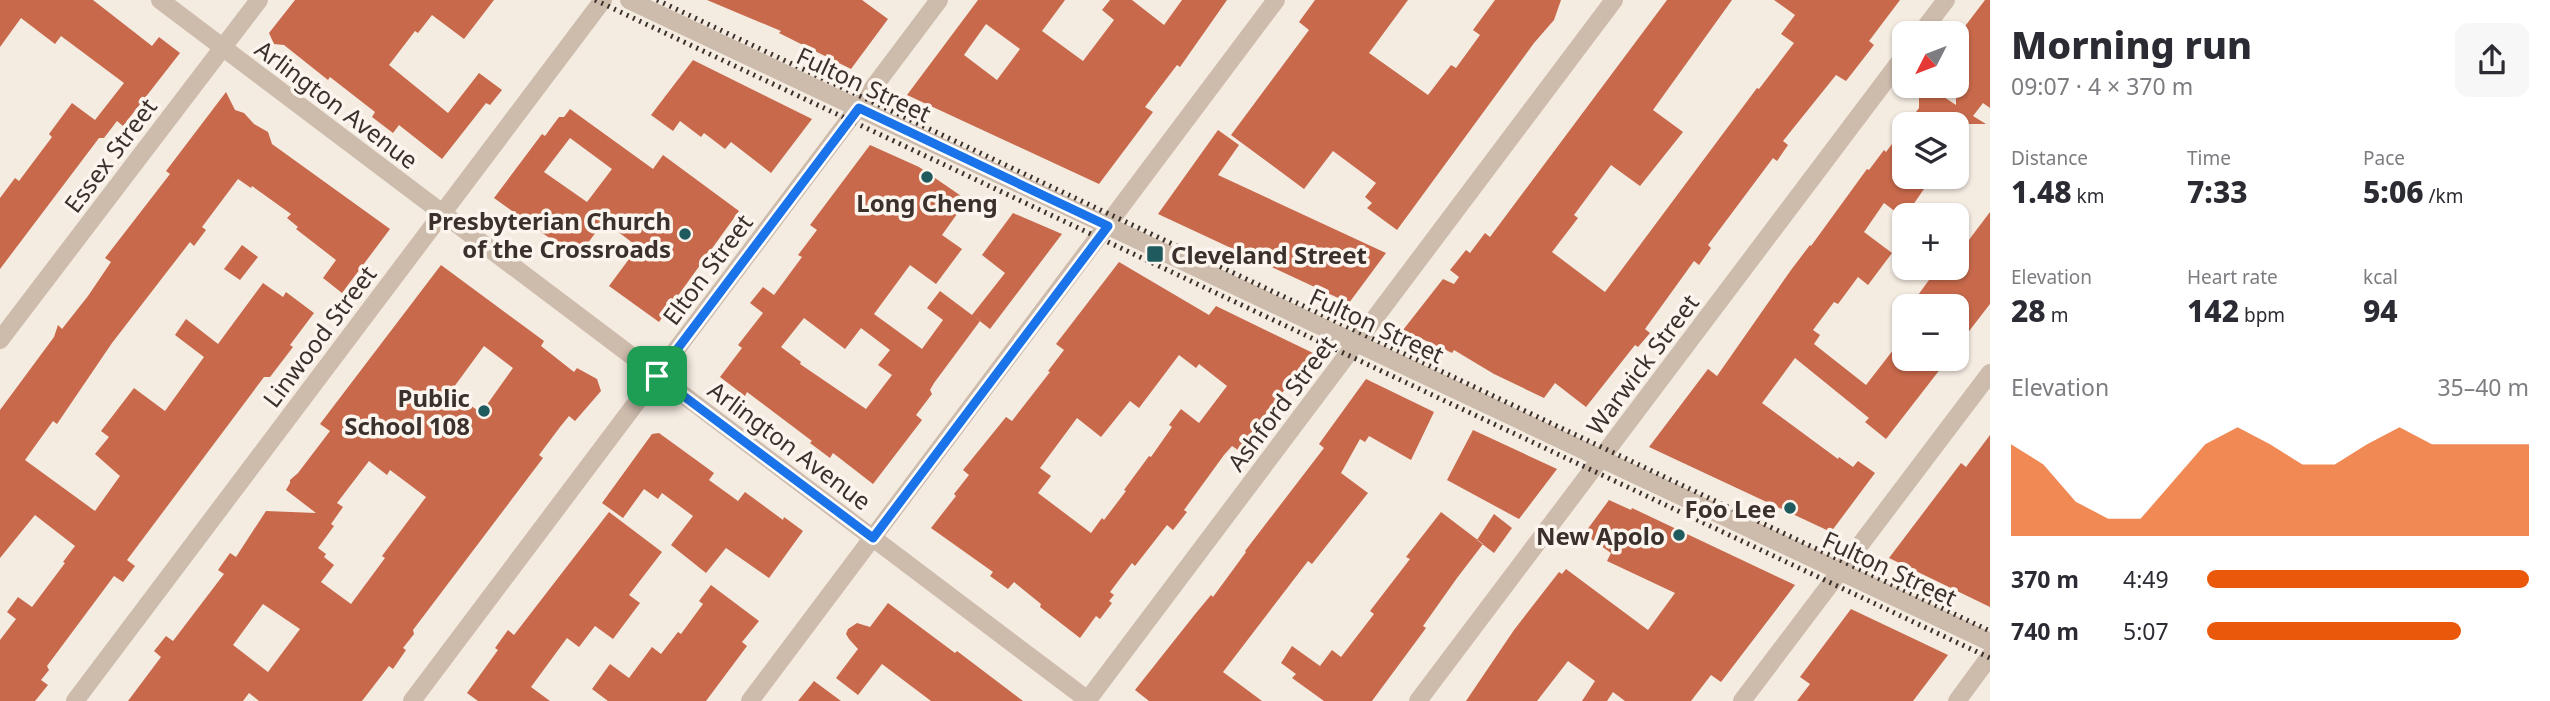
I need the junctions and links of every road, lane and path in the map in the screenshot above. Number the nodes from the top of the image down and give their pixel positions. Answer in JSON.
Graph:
{"nodes":[{"id":1,"x":160,"y":0,"type":"edge"},
{"id":2,"x":259,"y":0,"type":"edge"},
{"id":3,"x":603,"y":0,"type":"edge"},
{"id":4,"x":629,"y":0,"type":"edge"},
{"id":5,"x":939,"y":0,"type":"edge"},
{"id":6,"x":1276,"y":0,"type":"edge"},
{"id":7,"x":1614,"y":0,"type":"edge"},
{"id":8,"x":1946,"y":0,"type":"edge"},
{"id":9,"x":1930,"y":21,"type":"edge"},
{"id":10,"x":223,"y":48,"type":"junction"},
{"id":11,"x":1892,"y":72,"type":"edge"},
{"id":12,"x":859,"y":108,"type":"junction"},
{"id":13,"x":442,"y":214,"type":"junction"},
{"id":14,"x":1108,"y":226,"type":"junction"},
{"id":15,"x":0,"y":340,"type":"edge"},
{"id":16,"x":1357,"y":342,"type":"junction"},
{"id":17,"x":1990,"y":373,"type":"edge"},
{"id":18,"x":657,"y":376,"type":"junction"},
{"id":19,"x":1601,"y":458,"type":"junction"},
{"id":20,"x":873,"y":538,"type":"junction"},
{"id":21,"x":1840,"y":572,"type":"junction"},
{"id":22,"x":1990,"y":642,"type":"edge"},
{"id":23,"x":1990,"y":656,"type":"edge"},
{"id":24,"x":75,"y":701,"type":"edge"},
{"id":25,"x":412,"y":701,"type":"edge"},
{"id":26,"x":750,"y":701,"type":"edge"},
{"id":27,"x":1088,"y":701,"type":"edge"},
{"id":28,"x":1418,"y":701,"type":"edge"},
{"id":29,"x":1742,"y":701,"type":"edge"},
{"id":30,"x":1957,"y":701,"type":"edge"}],
"edges":[{"from":1,"to":10,"type":"street","name":"Arlington Avenue"},
{"from":2,"to":10,"type":"street","name":"Essex Street"},
{"from":3,"to":13,"type":"street","name":"Linwood Street"},
{"from":4,"to":12,"type":"street","name":"Fulton Street"},
{"from":5,"to":12,"type":"street","name":"Elton Street"},
{"from":6,"to":14,"type":"street"},
{"from":7,"to":16,"type":"street","name":"Ashford Street"},
{"from":8,"to":9,"type":"street"},
{"from":10,"to":13,"type":"street","name":"Arlington Avenue"},
{"from":10,"to":15,"type":"street","name":"Essex Street"},
{"from":11,"to":19,"type":"street","name":"Warwick Street"},
{"from":12,"to":14,"type":"street","name":"Fulton Street"},
{"from":12,"to":18,"type":"street","name":"Elton Street"},
{"from":13,"to":18,"type":"street","name":"Arlington Avenue"},
{"from":13,"to":24,"type":"street","name":"Linwood Street"},
{"from":14,"to":16,"type":"street","name":"Fulton Street"},
{"from":14,"to":20,"type":"street"},
{"from":16,"to":19,"type":"street","name":"Fulton Street"},
{"from":16,"to":27,"type":"street","name":"Ashford Street"},
{"from":17,"to":21,"type":"street"},
{"from":18,"to":20,"type":"street","name":"Arlington Avenue"},
{"from":18,"to":25,"type":"street","name":"Elton Street"},
{"from":19,"to":21,"type":"street","name":"Fulton Street"},
{"from":19,"to":28,"type":"street","name":"Warwick Street"},
{"from":20,"to":26,"type":"street"},
{"from":20,"to":27,"type":"street","name":"Arlington Avenue"},
{"from":21,"to":22,"type":"street","name":"Fulton Street"},
{"from":21,"to":29,"type":"street"},
{"from":23,"to":30,"type":"street"}]}
